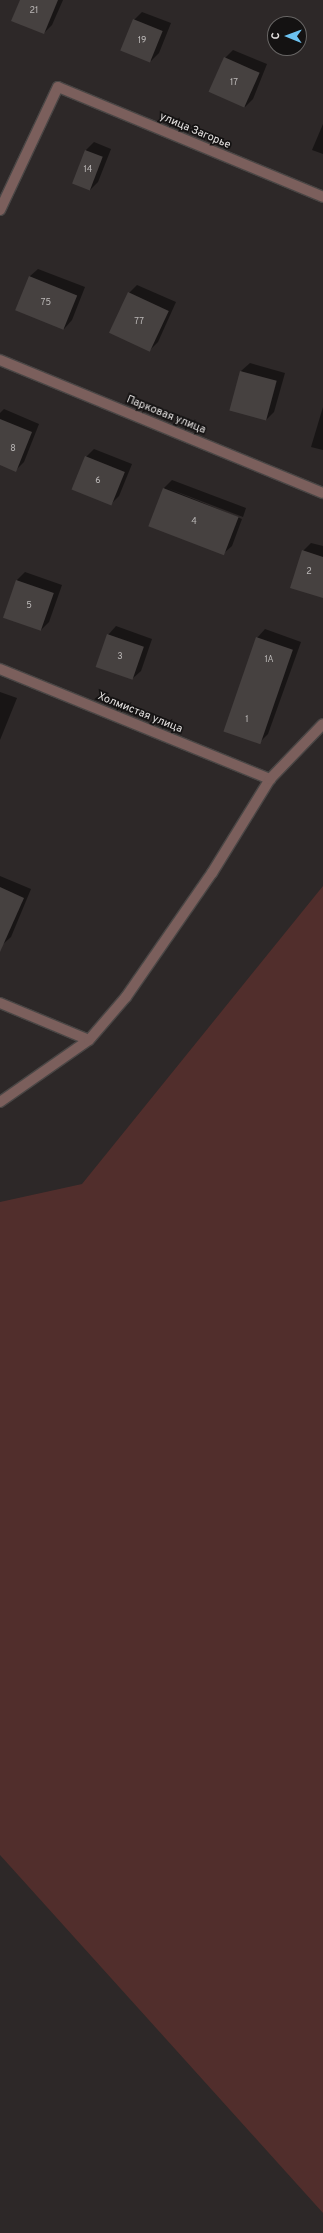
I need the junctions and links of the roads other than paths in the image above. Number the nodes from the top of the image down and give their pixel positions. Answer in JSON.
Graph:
{"nodes":[{"id":1,"x":323,"y":197,"type":"edge"},
{"id":2,"x":0,"y":210,"type":"edge"},
{"id":3,"x":0,"y":360,"type":"edge"},
{"id":4,"x":323,"y":493,"type":"edge"},
{"id":5,"x":0,"y":669,"type":"edge"},
{"id":6,"x":323,"y":724,"type":"edge"},
{"id":7,"x":270,"y":779,"type":"junction"},
{"id":8,"x":0,"y":1003,"type":"edge"},
{"id":9,"x":89,"y":1040,"type":"junction"},
{"id":10,"x":0,"y":1102,"type":"edge"}],
"edges":[{"from":1,"to":2,"type":"street","name":"улица Загорье"},
{"from":3,"to":4,"type":"street","name":"Парковая улица"},
{"from":5,"to":7,"type":"street","name":"Холмистая улица"},
{"from":6,"to":7,"type":"street"},
{"from":7,"to":9,"type":"street"},
{"from":8,"to":9,"type":"street"},
{"from":9,"to":10,"type":"street"}]}
